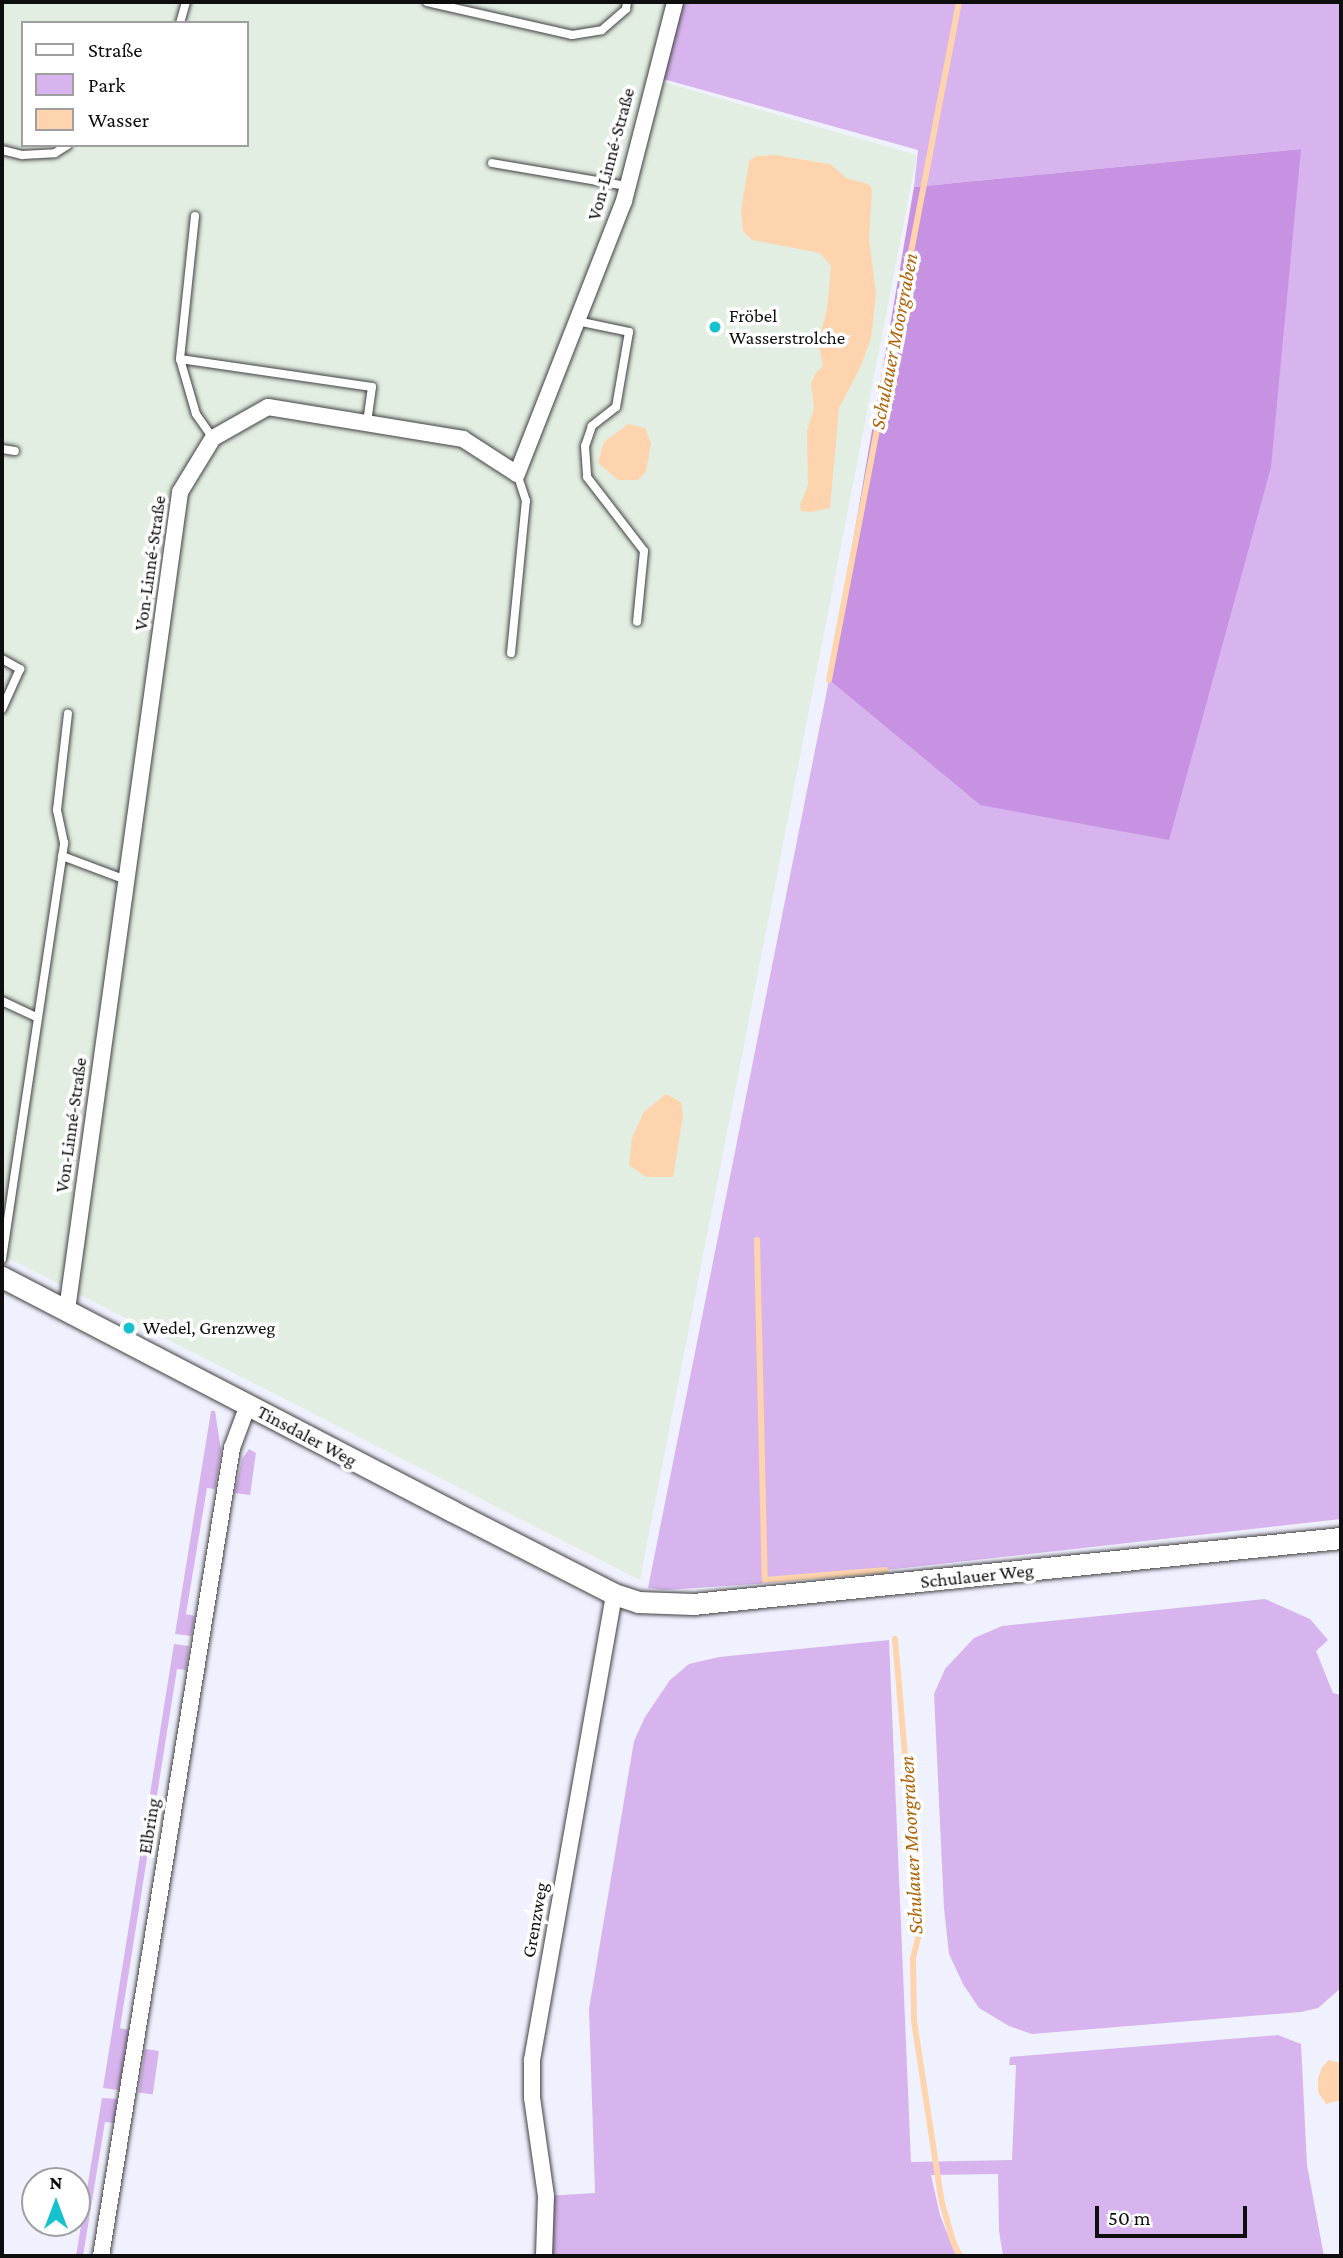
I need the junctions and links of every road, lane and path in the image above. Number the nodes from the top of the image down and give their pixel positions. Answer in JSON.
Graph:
{"nodes":[{"id":1,"x":186,"y":2,"type":"edge"},
{"id":2,"x":427,"y":2,"type":"edge"},
{"id":3,"x":627,"y":2,"type":"edge"},
{"id":4,"x":674,"y":2,"type":"edge"},
{"id":5,"x":181,"y":21,"type":"edge"},
{"id":6,"x":65,"y":147,"type":"edge"},
{"id":7,"x":2,"y":150,"type":"edge"},
{"id":8,"x":492,"y":163,"type":"dead end"},
{"id":9,"x":628,"y":186,"type":"junction"},
{"id":10,"x":195,"y":216,"type":"dead end"},
{"id":11,"x":577,"y":321,"type":"junction"},
{"id":12,"x":180,"y":359,"type":"junction"},
{"id":13,"x":367,"y":423,"type":"junction"},
{"id":14,"x":213,"y":438,"type":"junction"},
{"id":15,"x":2,"y":449,"type":"edge"},
{"id":16,"x":15,"y":452,"type":"dead end"},
{"id":17,"x":517,"y":474,"type":"junction"},
{"id":18,"x":636,"y":622,"type":"dead end"},
{"id":19,"x":511,"y":653,"type":"dead end"},
{"id":20,"x":2,"y":659,"type":"edge"},
{"id":21,"x":2,"y":709,"type":"edge"},
{"id":22,"x":68,"y":714,"type":"dead end"},
{"id":23,"x":62,"y":856,"type":"junction"},
{"id":24,"x":126,"y":880,"type":"junction"},
{"id":25,"x":2,"y":1001,"type":"edge"},
{"id":26,"x":36,"y":1017,"type":"junction"},
{"id":27,"x":2,"y":1259,"type":"edge"},
{"id":28,"x":2,"y":1277,"type":"edge"},
{"id":29,"x":67,"y":1310,"type":"junction"},
{"id":30,"x":248,"y":1405,"type":"junction"},
{"id":31,"x":1341,"y":1538,"type":"edge"},
{"id":32,"x":614,"y":1594,"type":"junction"},
{"id":33,"x":101,"y":2256,"type":"edge"},
{"id":34,"x":544,"y":2256,"type":"edge"}],
"edges":[{"from":1,"to":5,"type":"lane"},
{"from":2,"to":3,"type":"lane"},
{"from":4,"to":9,"type":"street","name":"Von-Linné-Straße"},
{"from":6,"to":7,"type":"lane"},
{"from":8,"to":9,"type":"lane"},
{"from":9,"to":11,"type":"street","name":"Von-Linné-Straße"},
{"from":10,"to":12,"type":"lane"},
{"from":11,"to":17,"type":"street","name":"Von-Linné-Straße"},
{"from":11,"to":18,"type":"lane"},
{"from":12,"to":13,"type":"lane"},
{"from":12,"to":14,"type":"lane"},
{"from":13,"to":14,"type":"street","name":"Von-Linné-Straße"},
{"from":13,"to":17,"type":"street","name":"Von-Linné-Straße"},
{"from":14,"to":24,"type":"street","name":"Von-Linné-Straße"},
{"from":15,"to":16,"type":"lane"},
{"from":17,"to":19,"type":"lane"},
{"from":20,"to":21,"type":"lane"},
{"from":22,"to":23,"type":"lane"},
{"from":23,"to":24,"type":"lane"},
{"from":23,"to":26,"type":"lane"},
{"from":24,"to":29,"type":"street","name":"Von-Linné-Straße"},
{"from":25,"to":26,"type":"lane"},
{"from":26,"to":27,"type":"lane"},
{"from":28,"to":29,"type":"street","name":"Tinsdaler Weg"},
{"from":29,"to":30,"type":"street","name":"Tinsdaler Weg"},
{"from":30,"to":32,"type":"street","name":"Tinsdaler Weg"},
{"from":30,"to":33,"type":"street","name":"Elbring"},
{"from":31,"to":32,"type":"street","name":"Schulauer Weg"},
{"from":32,"to":34,"type":"street","name":"Grenzweg"}]}
